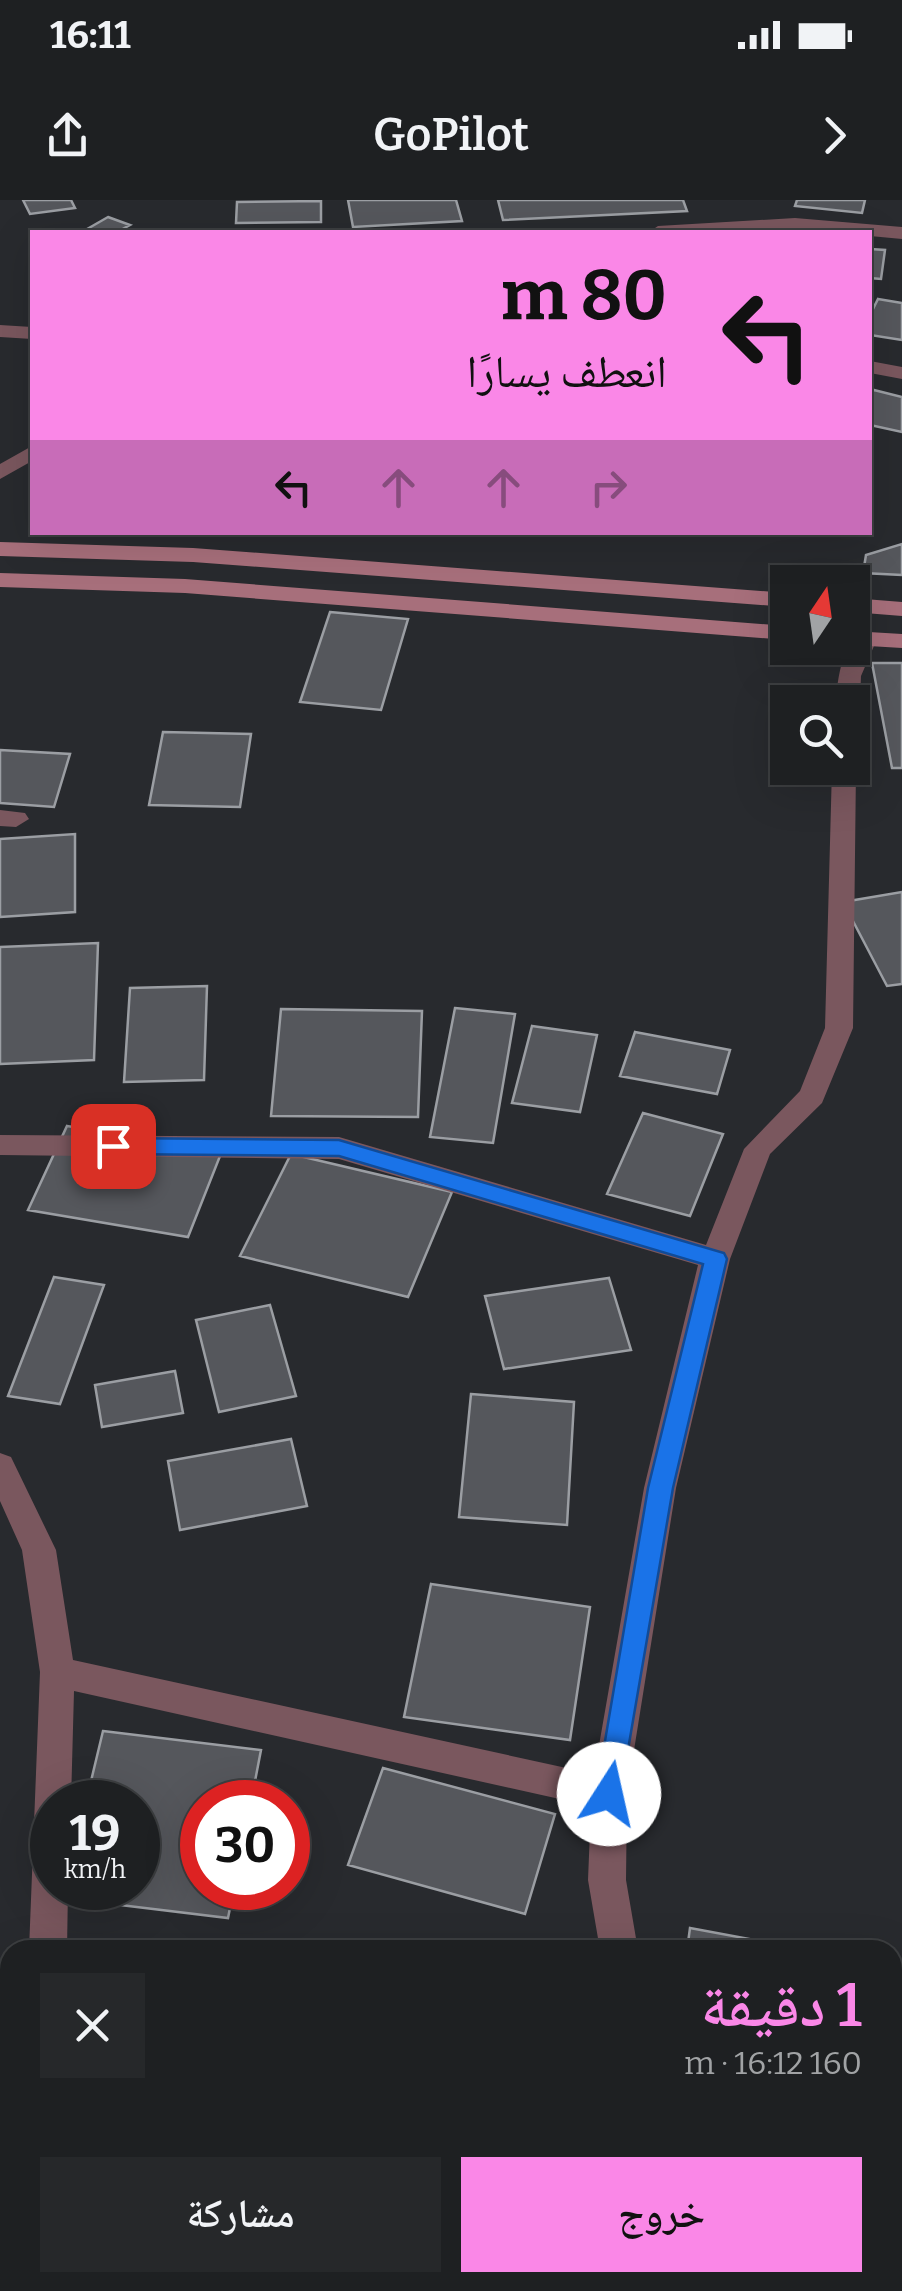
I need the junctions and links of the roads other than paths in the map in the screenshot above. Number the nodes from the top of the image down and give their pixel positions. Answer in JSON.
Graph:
{"nodes":[{"id":1,"x":692,"y":230,"type":"edge"},
{"id":2,"x":866,"y":230,"type":"edge"},
{"id":3,"x":872,"y":230,"type":"edge"},
{"id":4,"x":902,"y":233,"type":"edge"},
{"id":5,"x":0,"y":330,"type":"edge"},
{"id":6,"x":30,"y":332,"type":"edge"},
{"id":7,"x":872,"y":367,"type":"edge"},
{"id":8,"x":902,"y":373,"type":"edge"},
{"id":9,"x":30,"y":453,"type":"edge"},
{"id":10,"x":0,"y":473,"type":"edge"},
{"id":11,"x":0,"y":549,"type":"edge"},
{"id":12,"x":0,"y":580,"type":"edge"},
{"id":13,"x":770,"y":599,"type":"edge"},
{"id":14,"x":870,"y":606,"type":"edge"},
{"id":15,"x":902,"y":609,"type":"edge"},
{"id":16,"x":770,"y":632,"type":"edge"},
{"id":17,"x":870,"y":639,"type":"edge"},
{"id":18,"x":902,"y":641,"type":"edge"},
{"id":19,"x":844,"y":785,"type":"edge"},
{"id":20,"x":0,"y":1145,"type":"edge"},
{"id":21,"x":716,"y":1259,"type":"junction"},
{"id":22,"x":0,"y":1466,"type":"edge"},
{"id":23,"x":57,"y":1672,"type":"junction"},
{"id":24,"x":53,"y":1780,"type":"edge"},
{"id":25,"x":609,"y":1794,"type":"junction"},
{"id":26,"x":49,"y":1910,"type":"edge"},
{"id":27,"x":48,"y":1940,"type":"edge"},
{"id":28,"x":617,"y":1940,"type":"edge"}],
"edges":[{"from":1,"to":2,"type":"street"},
{"from":3,"to":4,"type":"street"},
{"from":5,"to":6,"type":"street"},
{"from":7,"to":8,"type":"street"},
{"from":9,"to":10,"type":"street"},
{"from":11,"to":13,"type":"main road"},
{"from":12,"to":16,"type":"main road"},
{"from":14,"to":15,"type":"main road"},
{"from":17,"to":18,"type":"main road"},
{"from":19,"to":21,"type":"street"},
{"from":20,"to":21,"type":"street"},
{"from":21,"to":25,"type":"street"},
{"from":22,"to":23,"type":"street"},
{"from":23,"to":24,"type":"street"},
{"from":23,"to":25,"type":"street"},
{"from":25,"to":28,"type":"street"},
{"from":26,"to":27,"type":"street"}]}
